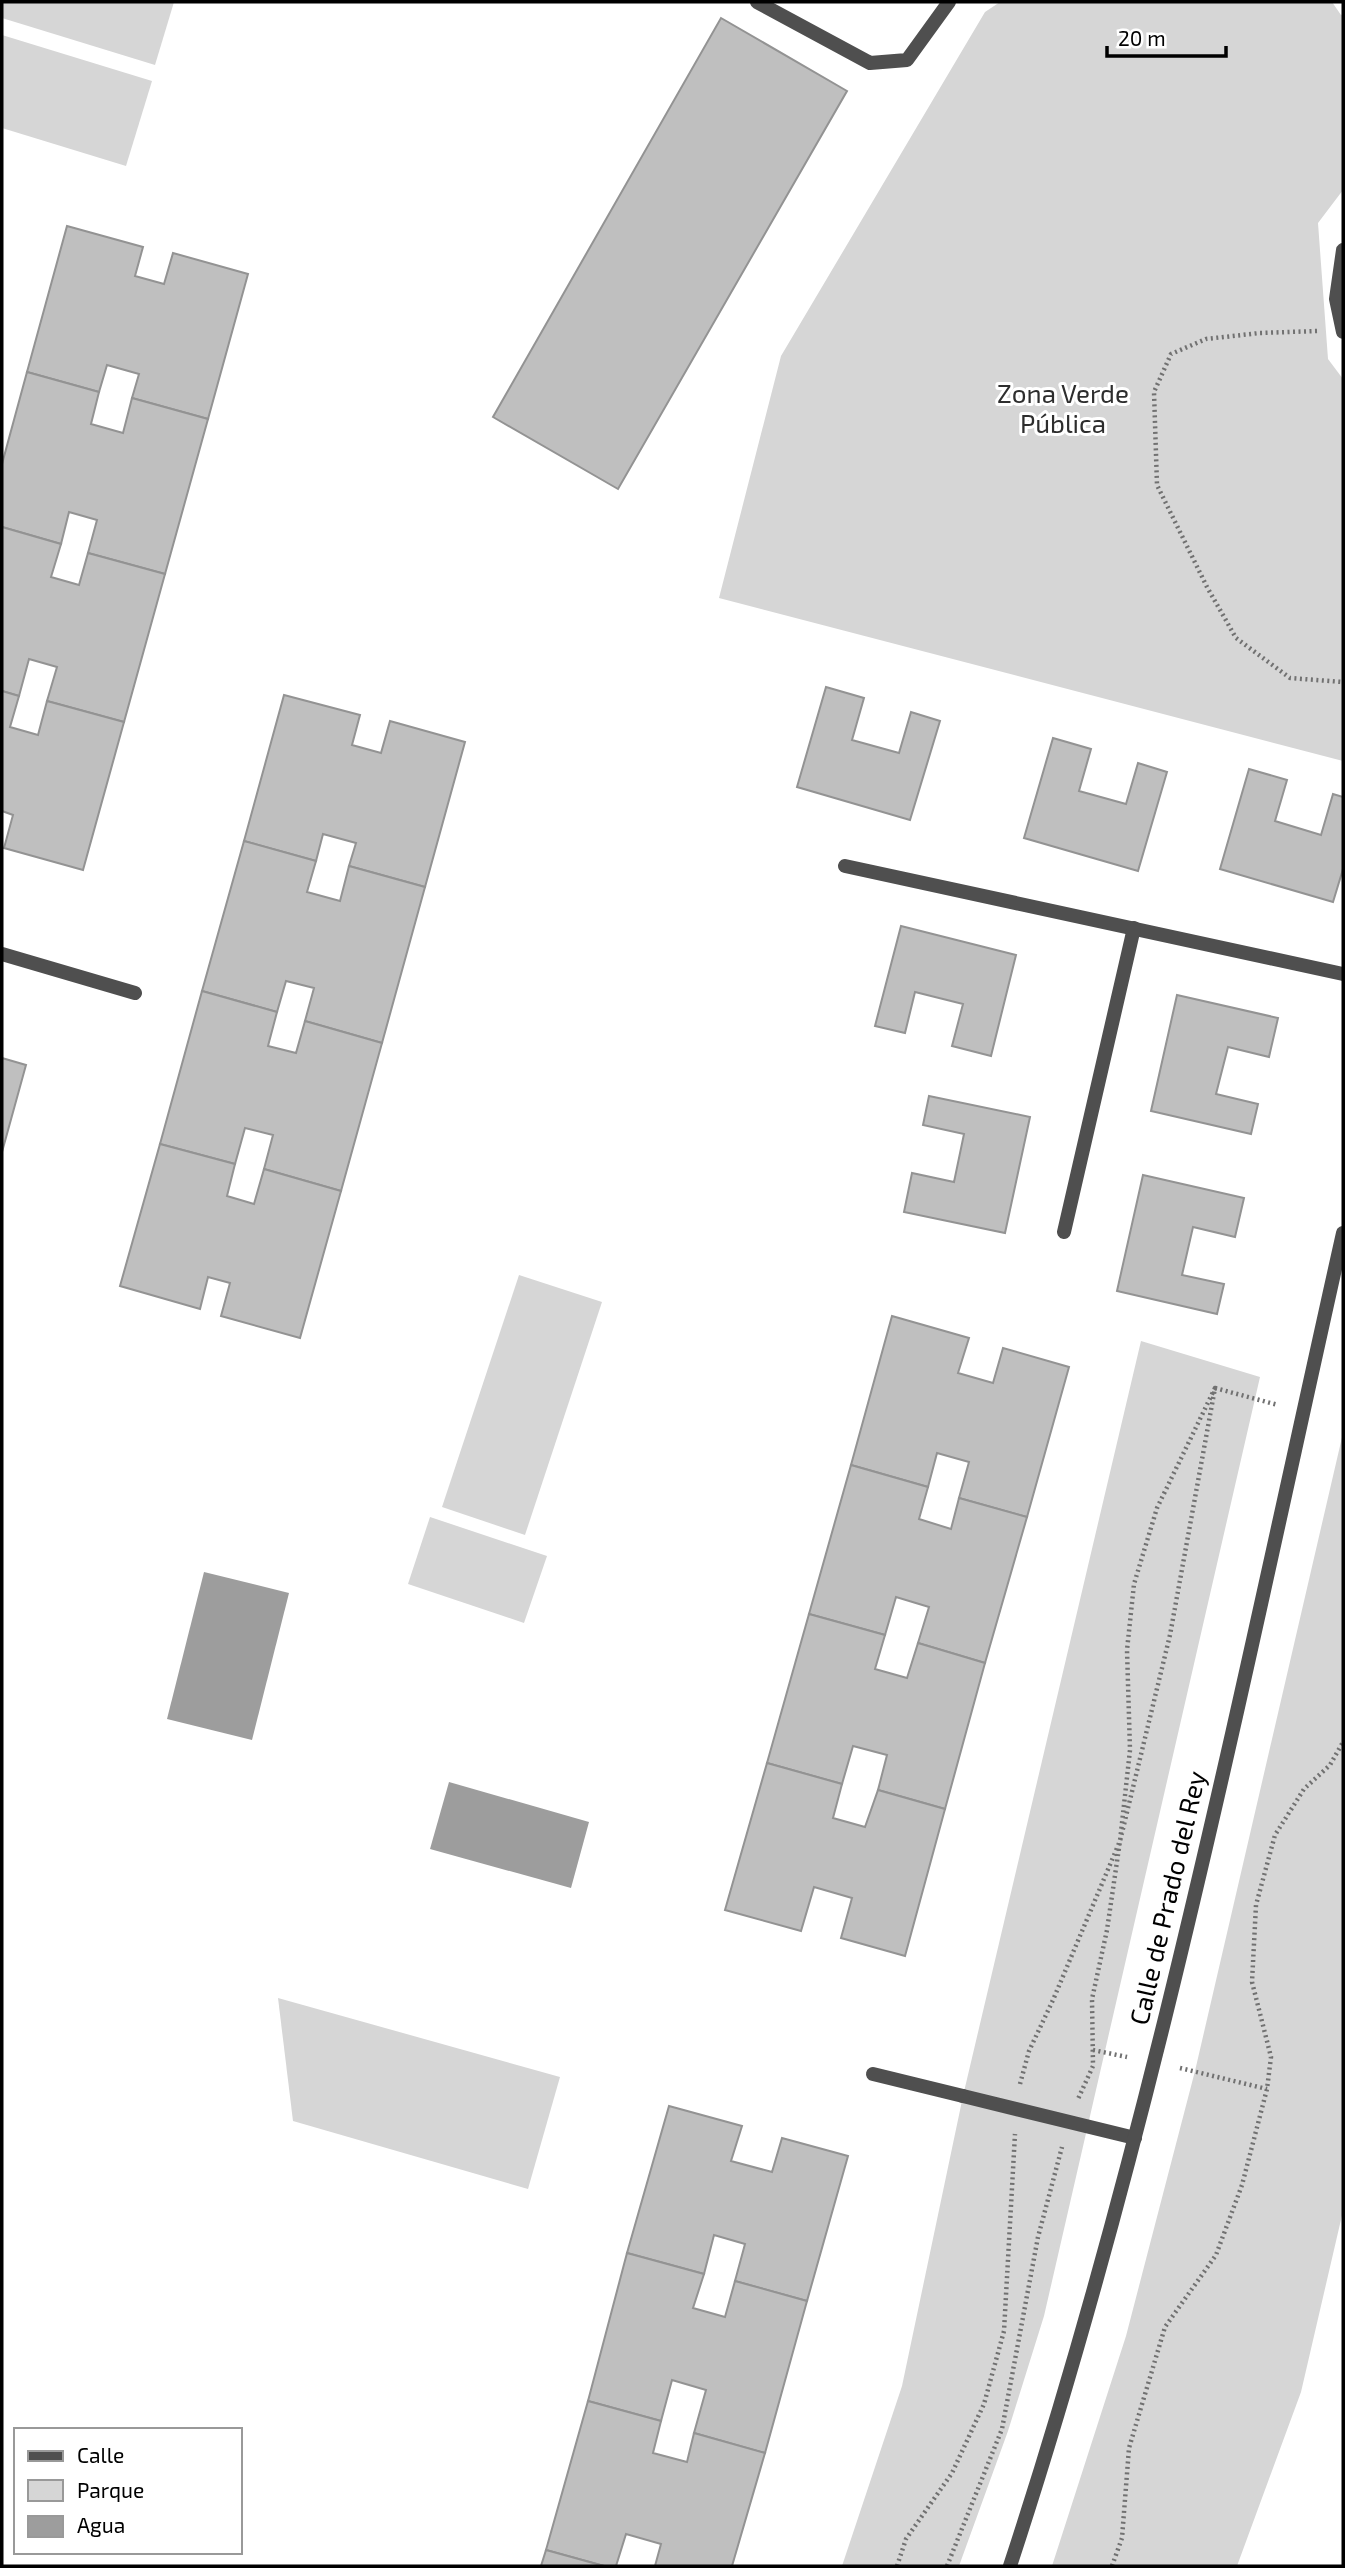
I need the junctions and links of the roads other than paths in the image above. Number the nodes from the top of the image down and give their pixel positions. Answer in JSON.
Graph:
{"nodes":[{"id":1,"x":757,"y":2,"type":"edge"},
{"id":2,"x":949,"y":2,"type":"edge"},
{"id":3,"x":1343,"y":250,"type":"edge"},
{"id":4,"x":1343,"y":331,"type":"edge"},
{"id":5,"x":845,"y":866,"type":"dead end"},
{"id":6,"x":1134,"y":928,"type":"junction"},
{"id":7,"x":2,"y":954,"type":"edge"},
{"id":8,"x":1343,"y":974,"type":"edge"},
{"id":9,"x":135,"y":993,"type":"dead end"},
{"id":10,"x":1064,"y":1232,"type":"dead end"},
{"id":11,"x":1343,"y":1233,"type":"edge"},
{"id":12,"x":873,"y":2074,"type":"dead end"},
{"id":13,"x":1135,"y":2138,"type":"junction"},
{"id":14,"x":1010,"y":2566,"type":"edge"}],
"edges":[{"from":1,"to":2,"type":"street"},
{"from":3,"to":4,"type":"street"},
{"from":5,"to":6,"type":"street"},
{"from":6,"to":8,"type":"street"},
{"from":6,"to":10,"type":"street"},
{"from":7,"to":9,"type":"street"},
{"from":11,"to":13,"type":"street","name":"Calle de Prado del Rey"},
{"from":12,"to":13,"type":"street"},
{"from":13,"to":14,"type":"street","name":"Calle de Prado del Rey"}]}
